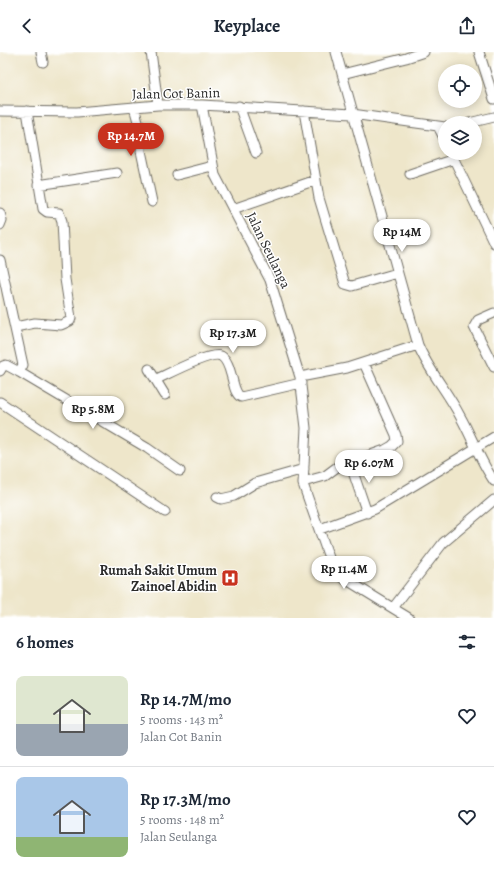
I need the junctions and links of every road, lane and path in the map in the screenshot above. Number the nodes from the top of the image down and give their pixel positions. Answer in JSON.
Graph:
{"nodes":[{"id":1,"x":41,"y":52,"type":"edge"},
{"id":2,"x":152,"y":52,"type":"edge"},
{"id":3,"x":336,"y":52,"type":"edge"},
{"id":4,"x":424,"y":52,"type":"edge"},
{"id":5,"x":479,"y":52,"type":"edge"},
{"id":6,"x":43,"y":62,"type":"dead end"},
{"id":7,"x":342,"y":74,"type":"junction"},
{"id":8,"x":494,"y":99,"type":"edge"},
{"id":9,"x":158,"y":105,"type":"junction"},
{"id":10,"x":202,"y":105,"type":"junction"},
{"id":11,"x":239,"y":106,"type":"junction"},
{"id":12,"x":134,"y":107,"type":"junction"},
{"id":13,"x":0,"y":111,"type":"edge"},
{"id":14,"x":27,"y":111,"type":"junction"},
{"id":15,"x":304,"y":111,"type":"junction"},
{"id":16,"x":352,"y":114,"type":"junction"},
{"id":17,"x":494,"y":117,"type":"edge"},
{"id":18,"x":482,"y":120,"type":"edge"},
{"id":19,"x":438,"y":127,"type":"edge"},
{"id":20,"x":256,"y":154,"type":"dead end"},
{"id":21,"x":443,"y":160,"type":"edge"},
{"id":22,"x":454,"y":160,"type":"edge"},
{"id":23,"x":212,"y":166,"type":"junction"},
{"id":24,"x":117,"y":173,"type":"dead end"},
{"id":25,"x":410,"y":174,"type":"dead end"},
{"id":26,"x":177,"y":175,"type":"dead end"},
{"id":27,"x":316,"y":180,"type":"junction"},
{"id":28,"x":38,"y":185,"type":"junction"},
{"id":29,"x":152,"y":202,"type":"dead end"},
{"id":30,"x":233,"y":209,"type":"junction"},
{"id":31,"x":0,"y":213,"type":"edge"},
{"id":32,"x":0,"y":225,"type":"edge"},
{"id":33,"x":494,"y":243,"type":"edge"},
{"id":34,"x":0,"y":260,"type":"edge"},
{"id":35,"x":397,"y":273,"type":"junction"},
{"id":36,"x":494,"y":313,"type":"edge"},
{"id":37,"x":15,"y":327,"type":"junction"},
{"id":38,"x":418,"y":345,"type":"junction"},
{"id":39,"x":364,"y":363,"type":"junction"},
{"id":40,"x":494,"y":367,"type":"edge"},
{"id":41,"x":149,"y":369,"type":"dead end"},
{"id":42,"x":0,"y":371,"type":"edge"},
{"id":43,"x":19,"y":372,"type":"junction"},
{"id":44,"x":156,"y":379,"type":"junction"},
{"id":45,"x":300,"y":380,"type":"junction"},
{"id":46,"x":165,"y":394,"type":"dead end"},
{"id":47,"x":0,"y":402,"type":"edge"},
{"id":48,"x":494,"y":436,"type":"edge"},
{"id":49,"x":476,"y":448,"type":"junction"},
{"id":50,"x":350,"y":462,"type":"junction"},
{"id":51,"x":304,"y":469,"type":"junction"},
{"id":52,"x":180,"y":471,"type":"dead end"},
{"id":53,"x":494,"y":481,"type":"edge"},
{"id":54,"x":303,"y":482,"type":"junction"},
{"id":55,"x":217,"y":497,"type":"dead end"},
{"id":56,"x":494,"y":500,"type":"edge"},
{"id":57,"x":165,"y":512,"type":"dead end"},
{"id":58,"x":367,"y":513,"type":"junction"},
{"id":59,"x":320,"y":529,"type":"junction"},
{"id":60,"x":393,"y":608,"type":"junction"},
{"id":61,"x":409,"y":618,"type":"edge"}],
"edges":[{"from":1,"to":6,"type":"street"},
{"from":2,"to":9,"type":"street"},
{"from":3,"to":7,"type":"street"},
{"from":4,"to":7,"type":"street"},
{"from":5,"to":8,"type":"street"},
{"from":7,"to":16,"type":"street"},
{"from":9,"to":10,"type":"street","name":"Jalan Cot Banin"},
{"from":9,"to":12,"type":"street","name":"Jalan Cot Banin"},
{"from":10,"to":11,"type":"street","name":"Jalan Cot Banin"},
{"from":10,"to":23,"type":"street","name":"Jalan Seulanga"},
{"from":11,"to":15,"type":"street","name":"Jalan Cot Banin"},
{"from":11,"to":20,"type":"street"},
{"from":12,"to":14,"type":"street","name":"Jalan Cot Banin"},
{"from":12,"to":29,"type":"street"},
{"from":13,"to":14,"type":"street","name":"Jalan Cot Banin"},
{"from":14,"to":28,"type":"street"},
{"from":15,"to":16,"type":"street","name":"Jalan Cot Banin"},
{"from":15,"to":27,"type":"street"},
{"from":16,"to":19,"type":"street","name":"Jalan Cot Banin"},
{"from":16,"to":35,"type":"street"},
{"from":17,"to":18,"type":"street"},
{"from":21,"to":25,"type":"street"},
{"from":22,"to":33,"type":"street"},
{"from":23,"to":26,"type":"street"},
{"from":23,"to":30,"type":"street","name":"Jalan Seulanga"},
{"from":24,"to":28,"type":"street"},
{"from":27,"to":30,"type":"street"},
{"from":27,"to":35,"type":"street"},
{"from":28,"to":37,"type":"street"},
{"from":30,"to":45,"type":"street","name":"Jalan Seulanga"},
{"from":31,"to":32,"type":"street"},
{"from":34,"to":37,"type":"street"},
{"from":35,"to":38,"type":"street"},
{"from":36,"to":40,"type":"street"},
{"from":37,"to":43,"type":"street"},
{"from":38,"to":39,"type":"street"},
{"from":38,"to":49,"type":"street"},
{"from":39,"to":45,"type":"street"},
{"from":39,"to":50,"type":"street"},
{"from":41,"to":44,"type":"street"},
{"from":42,"to":43,"type":"street"},
{"from":43,"to":52,"type":"street"},
{"from":44,"to":45,"type":"street"},
{"from":44,"to":46,"type":"street"},
{"from":45,"to":51,"type":"street","name":"Jalan Seulanga"},
{"from":47,"to":57,"type":"street"},
{"from":48,"to":49,"type":"street"},
{"from":49,"to":53,"type":"street"},
{"from":49,"to":58,"type":"street"},
{"from":50,"to":54,"type":"street"},
{"from":50,"to":58,"type":"street"},
{"from":51,"to":54,"type":"street","name":"Jalan Seulanga"},
{"from":51,"to":55,"type":"street"},
{"from":54,"to":59,"type":"street"},
{"from":56,"to":60,"type":"street"},
{"from":58,"to":59,"type":"street"},
{"from":59,"to":60,"type":"street"},
{"from":60,"to":61,"type":"street"}]}
